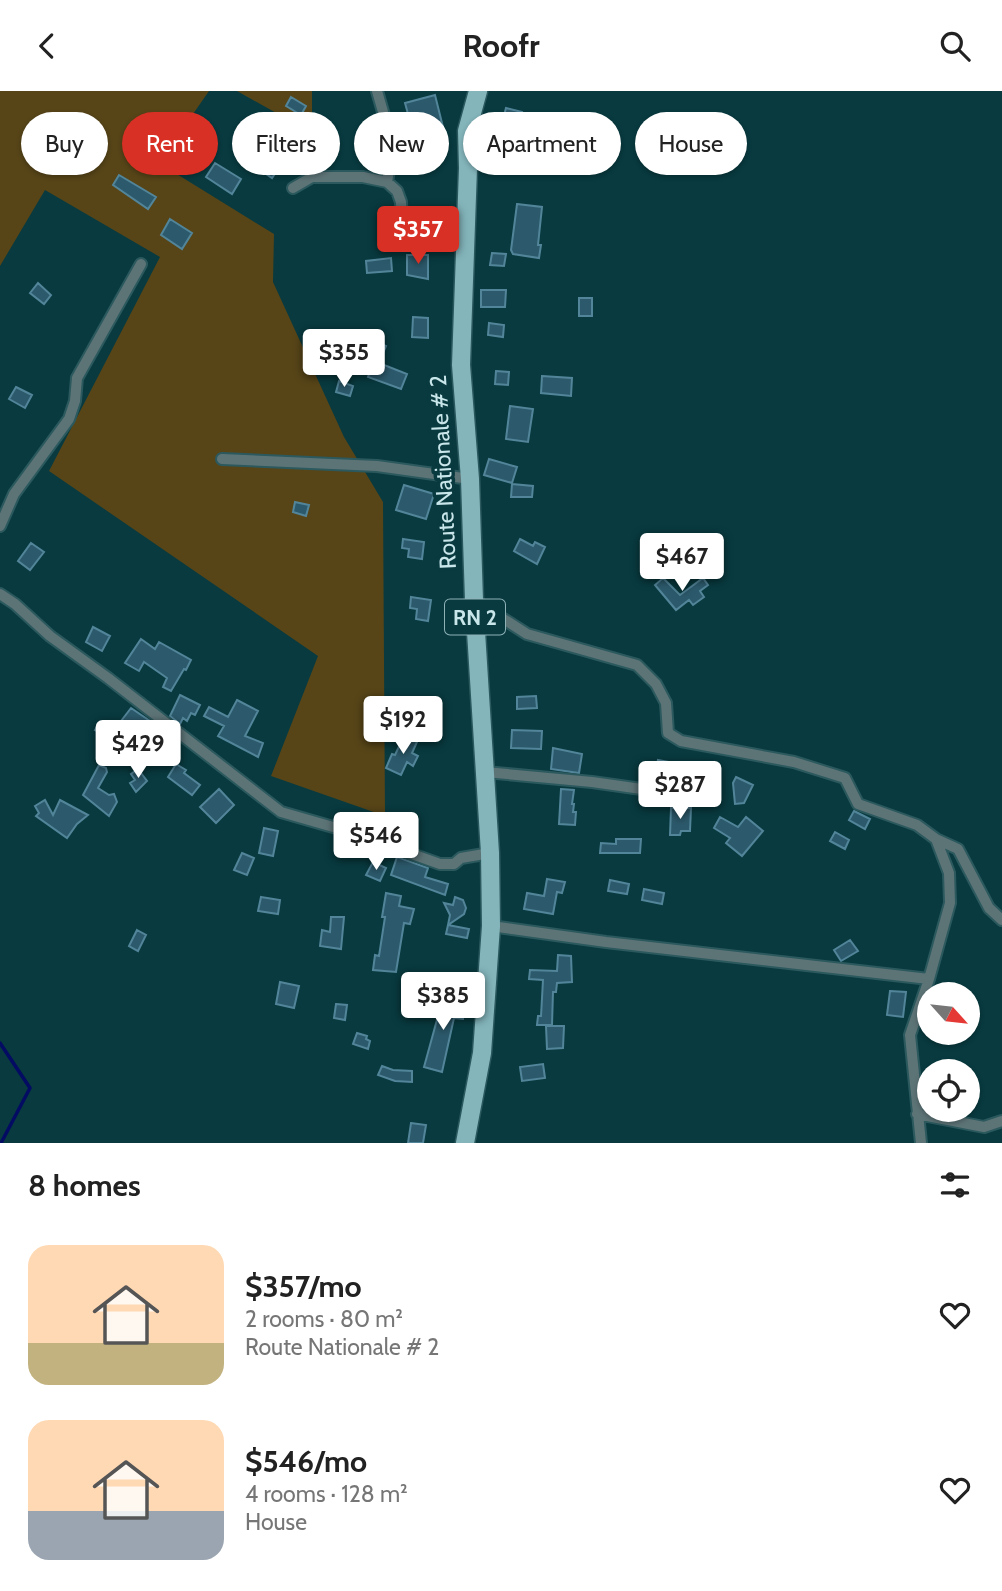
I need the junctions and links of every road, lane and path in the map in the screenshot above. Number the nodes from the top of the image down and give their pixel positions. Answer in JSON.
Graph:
{"nodes":[{"id":1,"x":377,"y":91,"type":"edge"},
{"id":2,"x":478,"y":91,"type":"edge"},
{"id":3,"x":387,"y":182,"type":"junction"},
{"id":4,"x":293,"y":188,"type":"dead end"},
{"id":5,"x":464,"y":239,"type":"junction"},
{"id":6,"x":141,"y":264,"type":"dead end"},
{"id":7,"x":222,"y":459,"type":"dead end"},
{"id":8,"x":470,"y":479,"type":"junction"},
{"id":9,"x":0,"y":526,"type":"edge"},
{"id":10,"x":0,"y":594,"type":"edge"},
{"id":11,"x":474,"y":600,"type":"junction"},
{"id":12,"x":485,"y":772,"type":"junction"},
{"id":13,"x":691,"y":796,"type":"dead end"},
{"id":14,"x":936,"y":839,"type":"junction"},
{"id":15,"x":490,"y":853,"type":"junction"},
{"id":16,"x":1002,"y":920,"type":"edge"},
{"id":17,"x":491,"y":926,"type":"junction"},
{"id":18,"x":929,"y":979,"type":"junction"},
{"id":19,"x":917,"y":1114,"type":"edge"},
{"id":20,"x":1002,"y":1121,"type":"edge"},
{"id":21,"x":918,"y":1122,"type":"edge"},
{"id":22,"x":958,"y":1122,"type":"edge"},
{"id":23,"x":465,"y":1143,"type":"edge"},
{"id":24,"x":920,"y":1143,"type":"edge"}],
"edges":[{"from":1,"to":3,"type":"street"},
{"from":2,"to":5,"type":"main road","name":"Route Nationale # 2","number":"RN 2"},
{"from":3,"to":4,"type":"street"},
{"from":3,"to":5,"type":"street"},
{"from":5,"to":8,"type":"main road","name":"Route Nationale # 2","number":"RN 2"},
{"from":6,"to":9,"type":"street"},
{"from":7,"to":8,"type":"street"},
{"from":8,"to":11,"type":"main road","name":"Route Nationale # 2","number":"RN 2"},
{"from":10,"to":15,"type":"street"},
{"from":11,"to":12,"type":"main road","name":"Route Nationale # 2","number":"RN 2"},
{"from":11,"to":14,"type":"street"},
{"from":12,"to":13,"type":"street"},
{"from":12,"to":15,"type":"main road","name":"Route Nationale # 2","number":"RN 2"},
{"from":14,"to":16,"type":"street"},
{"from":14,"to":18,"type":"street"},
{"from":15,"to":17,"type":"main road","name":"Route Nationale # 2","number":"RN 2"},
{"from":17,"to":18,"type":"street"},
{"from":17,"to":23,"type":"main road","name":"Route Nationale # 2","number":"RN 2"},
{"from":18,"to":19,"type":"street"},
{"from":20,"to":22,"type":"street"},
{"from":21,"to":24,"type":"street"}]}
